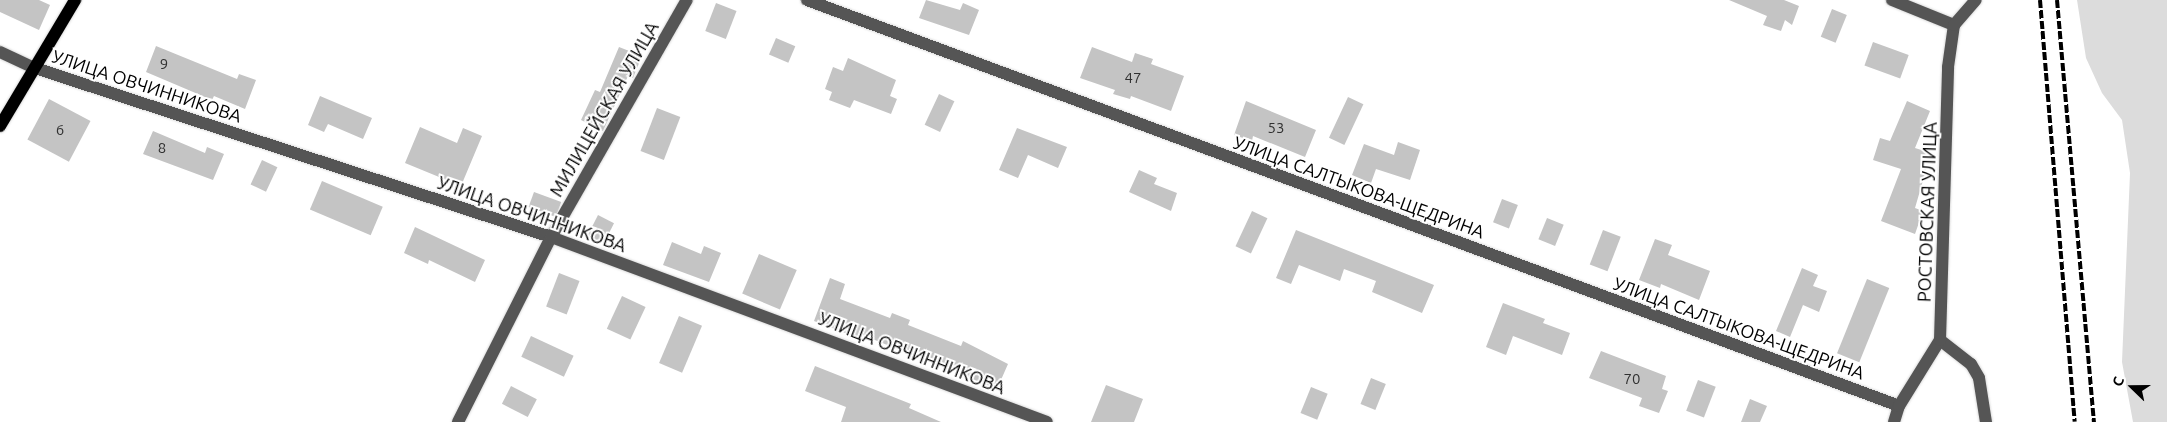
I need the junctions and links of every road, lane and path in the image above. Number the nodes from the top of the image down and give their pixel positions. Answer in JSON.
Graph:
{"nodes":[{"id":1,"x":75,"y":0,"type":"edge"},
{"id":2,"x":687,"y":0,"type":"edge"},
{"id":3,"x":807,"y":0,"type":"edge"},
{"id":4,"x":1892,"y":0,"type":"edge"},
{"id":5,"x":1976,"y":0,"type":"edge"},
{"id":6,"x":1954,"y":25,"type":"junction"},
{"id":7,"x":0,"y":52,"type":"edge"},
{"id":8,"x":35,"y":68,"type":"junction"},
{"id":9,"x":0,"y":126,"type":"edge"},
{"id":10,"x":551,"y":237,"type":"junction"},
{"id":11,"x":1940,"y":340,"type":"junction"},
{"id":12,"x":1899,"y":406,"type":"junction"},
{"id":13,"x":458,"y":422,"type":"edge"},
{"id":14,"x":1047,"y":422,"type":"edge"},
{"id":15,"x":1894,"y":422,"type":"edge"},
{"id":16,"x":1986,"y":422,"type":"edge"}],
"edges":[{"from":1,"to":8,"type":"main road"},
{"from":2,"to":10,"type":"street","name":"МИЛИЦЕЙСКАЯ УЛИЦА"},
{"from":3,"to":12,"type":"street","name":"УЛИЦА САЛТЫКОВА-ЩЕДРИНА"},
{"from":4,"to":6,"type":"street"},
{"from":5,"to":6,"type":"street"},
{"from":6,"to":11,"type":"street","name":"РОСТОВСКАЯ УЛИЦА"},
{"from":7,"to":8,"type":"street","name":"УЛИЦА ОВЧИННИКОВА"},
{"from":8,"to":9,"type":"main road"},
{"from":8,"to":10,"type":"street","name":"УЛИЦА ОВЧИННИКОВА"},
{"from":10,"to":13,"type":"street","name":"МИЛИЦЕЙСКАЯ УЛИЦА"},
{"from":10,"to":14,"type":"street","name":"УЛИЦА ОВЧИННИКОВА"},
{"from":11,"to":12,"type":"street"},
{"from":11,"to":16,"type":"street"},
{"from":12,"to":15,"type":"street"}]}
